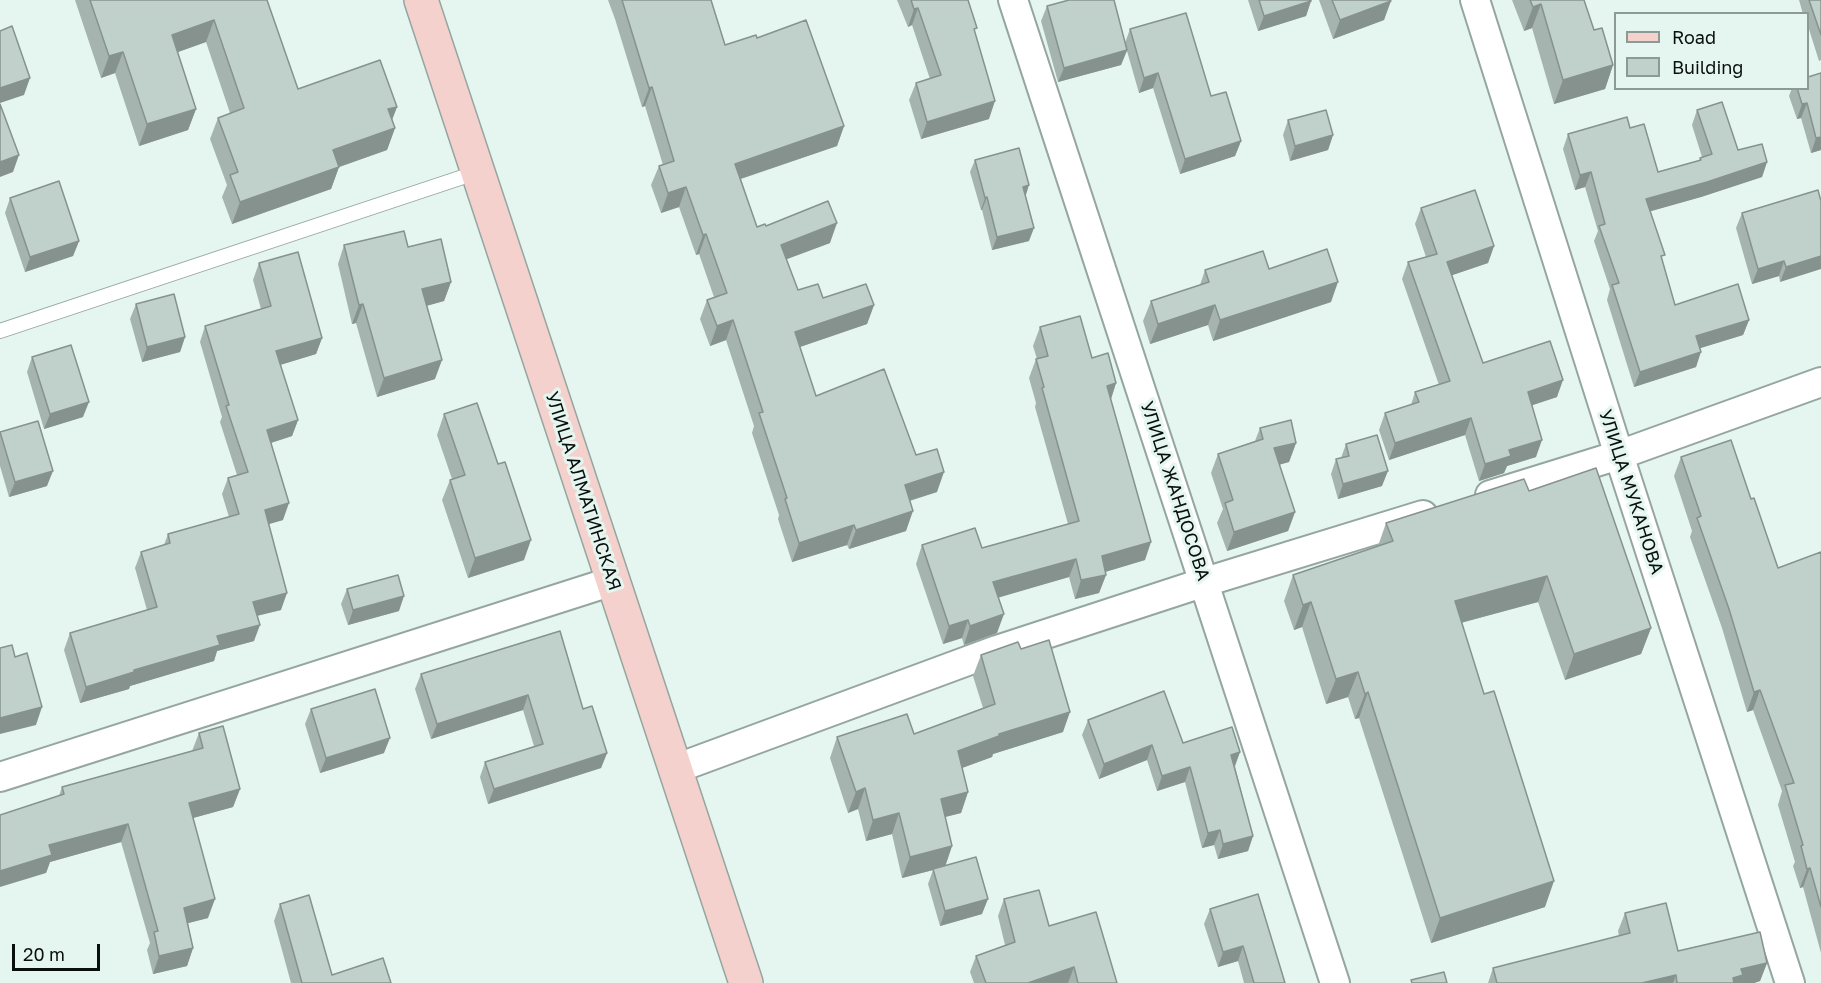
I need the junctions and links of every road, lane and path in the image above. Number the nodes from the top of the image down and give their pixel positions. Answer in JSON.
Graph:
{"nodes":[{"id":1,"x":421,"y":0,"type":"edge"},
{"id":2,"x":1013,"y":0,"type":"edge"},
{"id":3,"x":1475,"y":0,"type":"edge"},
{"id":4,"x":478,"y":172,"type":"junction"},
{"id":5,"x":0,"y":331,"type":"edge"},
{"id":6,"x":1821,"y":382,"type":"edge"},
{"id":7,"x":1619,"y":455,"type":"junction"},
{"id":8,"x":613,"y":581,"type":"junction"},
{"id":9,"x":1205,"y":582,"type":"junction"},
{"id":10,"x":675,"y":769,"type":"junction"},
{"id":11,"x":0,"y":777,"type":"edge"},
{"id":12,"x":746,"y":983,"type":"edge"},
{"id":13,"x":1335,"y":983,"type":"edge"},
{"id":14,"x":1790,"y":983,"type":"edge"}],
"edges":[{"from":1,"to":4,"type":"street","name":"УЛИЦА АЛМАТИНСКАЯ"},
{"from":2,"to":9,"type":"street","name":"УЛИЦА ЖАНДОСОВА"},
{"from":3,"to":7,"type":"street","name":"УЛИЦА МУКАНОВА"},
{"from":4,"to":5,"type":"lane"},
{"from":4,"to":8,"type":"street","name":"УЛИЦА АЛМАТИНСКАЯ"},
{"from":6,"to":7,"type":"street"},
{"from":7,"to":9,"type":"street"},
{"from":7,"to":14,"type":"street","name":"УЛИЦА МУКАНОВА"},
{"from":8,"to":10,"type":"street","name":"УЛИЦА АЛМАТИНСКАЯ"},
{"from":8,"to":11,"type":"street"},
{"from":9,"to":10,"type":"street"},
{"from":9,"to":13,"type":"street","name":"УЛИЦА ЖАНДОСОВА"},
{"from":10,"to":12,"type":"street","name":"УЛИЦА АЛМАТИНСКАЯ"}]}
